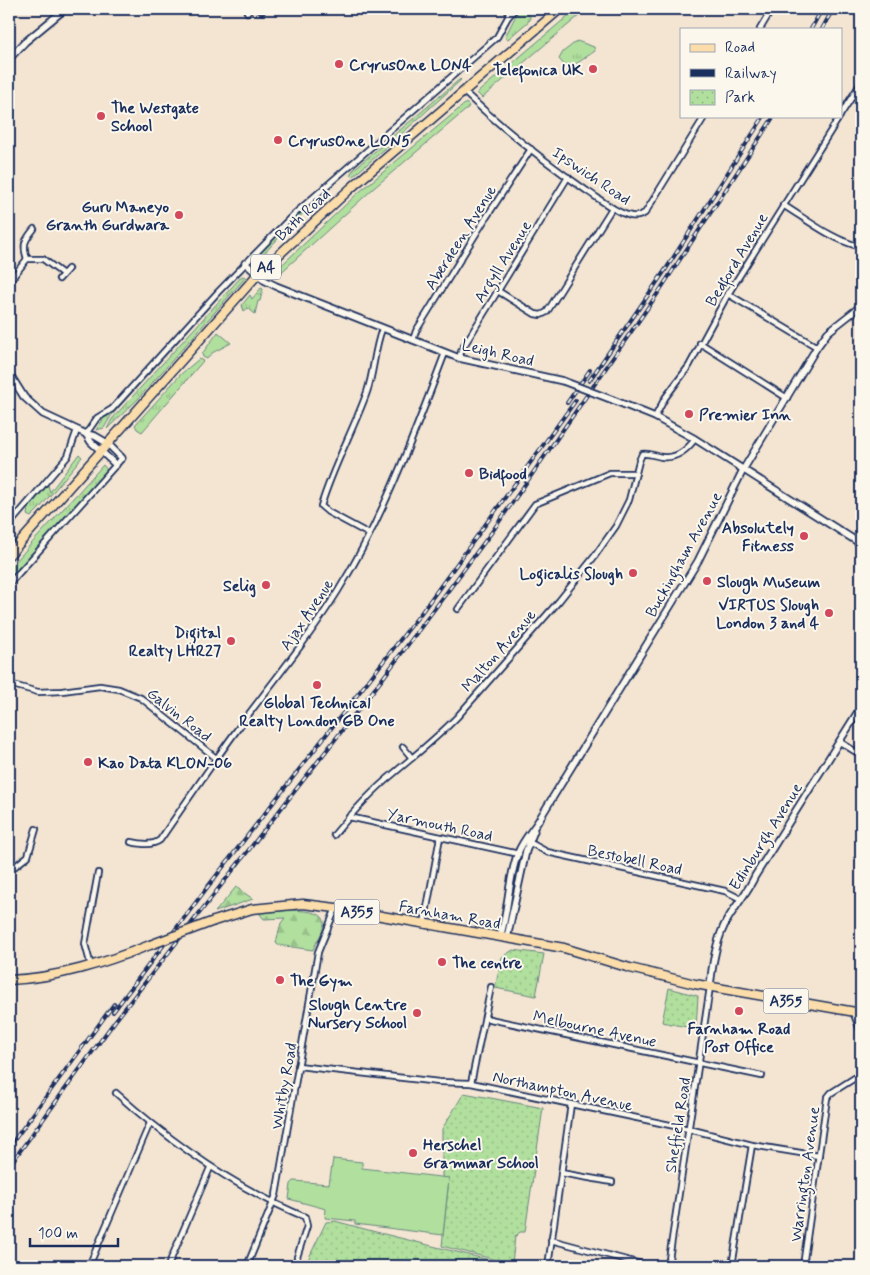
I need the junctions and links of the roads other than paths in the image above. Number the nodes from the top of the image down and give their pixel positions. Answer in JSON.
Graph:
{"nodes":[{"id":1,"x":65,"y":9,"type":"edge"},
{"id":2,"x":509,"y":9,"type":"edge"},
{"id":3,"x":515,"y":9,"type":"edge"},
{"id":4,"x":560,"y":9,"type":"edge"},
{"id":5,"x":772,"y":9,"type":"edge"},
{"id":6,"x":508,"y":17,"type":"junction"},
{"id":7,"x":761,"y":28,"type":"edge"},
{"id":8,"x":9,"y":59,"type":"edge"},
{"id":9,"x":861,"y":83,"type":"edge"},
{"id":10,"x":464,"y":92,"type":"junction"},
{"id":11,"x":842,"y":113,"type":"edge"},
{"id":12,"x":704,"y":118,"type":"edge"},
{"id":13,"x":839,"y":118,"type":"edge"},
{"id":14,"x":531,"y":149,"type":"junction"},
{"id":15,"x":568,"y":177,"type":"junction"},
{"id":16,"x":783,"y":205,"type":"junction"},
{"id":17,"x":612,"y":208,"type":"junction"},
{"id":18,"x":34,"y":229,"type":"dead end"},
{"id":19,"x":861,"y":247,"type":"edge"},
{"id":20,"x":27,"y":258,"type":"junction"},
{"id":21,"x":245,"y":263,"type":"junction"},
{"id":22,"x":68,"y":269,"type":"dead end"},
{"id":23,"x":63,"y":274,"type":"junction"},
{"id":24,"x":258,"y":274,"type":"junction"},
{"id":25,"x":60,"y":279,"type":"dead end"},
{"id":26,"x":9,"y":282,"type":"edge"},
{"id":27,"x":498,"y":291,"type":"junction"},
{"id":28,"x":728,"y":294,"type":"junction"},
{"id":29,"x":861,"y":306,"type":"edge"},
{"id":30,"x":382,"y":329,"type":"junction"},
{"id":31,"x":413,"y":340,"type":"junction"},
{"id":32,"x":700,"y":344,"type":"junction"},
{"id":33,"x":817,"y":347,"type":"junction"},
{"id":34,"x":445,"y":353,"type":"junction"},
{"id":35,"x":459,"y":358,"type":"junction"},
{"id":36,"x":9,"y":373,"type":"edge"},
{"id":37,"x":787,"y":398,"type":"junction"},
{"id":38,"x":656,"y":417,"type":"junction"},
{"id":39,"x":77,"y":430,"type":"junction"},
{"id":40,"x":86,"y":434,"type":"junction"},
{"id":41,"x":695,"y":439,"type":"junction"},
{"id":42,"x":107,"y":444,"type":"junction"},
{"id":43,"x":100,"y":451,"type":"junction"},
{"id":44,"x":122,"y":458,"type":"joint"},
{"id":45,"x":116,"y":465,"type":"junction"},
{"id":46,"x":743,"y":470,"type":"junction"},
{"id":47,"x":636,"y":473,"type":"junction"},
{"id":48,"x":9,"y":525,"type":"edge"},
{"id":49,"x":370,"y":534,"type":"junction"},
{"id":50,"x":861,"y":544,"type":"edge"},
{"id":51,"x":9,"y":555,"type":"edge"},
{"id":52,"x":9,"y":584,"type":"edge"},
{"id":53,"x":458,"y":609,"type":"dead end"},
{"id":54,"x":9,"y":684,"type":"edge"},
{"id":55,"x":861,"y":707,"type":"edge"},
{"id":56,"x":840,"y":742,"type":"junction"},
{"id":57,"x":403,"y":747,"type":"dead end"},
{"id":58,"x":861,"y":755,"type":"edge"},
{"id":59,"x":216,"y":758,"type":"junction"},
{"id":60,"x":412,"y":758,"type":"junction"},
{"id":61,"x":349,"y":817,"type":"junction"},
{"id":62,"x":36,"y":829,"type":"dead end"},
{"id":63,"x":334,"y":835,"type":"dead end"},
{"id":64,"x":440,"y":837,"type":"junction"},
{"id":65,"x":527,"y":841,"type":"junction"},
{"id":66,"x":131,"y":842,"type":"dead end"},
{"id":67,"x":517,"y":854,"type":"junction"},
{"id":68,"x":525,"y":855,"type":"junction"},
{"id":69,"x":9,"y":871,"type":"edge"},
{"id":70,"x":98,"y":873,"type":"dead end"},
{"id":71,"x":741,"y":899,"type":"junction"},
{"id":72,"x":336,"y":908,"type":"junction"},
{"id":73,"x":424,"y":924,"type":"junction"},
{"id":74,"x":503,"y":938,"type":"junction"},
{"id":75,"x":91,"y":966,"type":"junction"},
{"id":76,"x":9,"y":980,"type":"edge"},
{"id":77,"x":491,"y":987,"type":"dead end"},
{"id":78,"x":710,"y":987,"type":"junction"},
{"id":79,"x":853,"y":1012,"type":"junction"},
{"id":80,"x":861,"y":1013,"type":"edge"},
{"id":81,"x":485,"y":1018,"type":"junction"},
{"id":82,"x":861,"y":1032,"type":"edge"},
{"id":83,"x":699,"y":1062,"type":"junction"},
{"id":84,"x":298,"y":1066,"type":"junction"},
{"id":85,"x":861,"y":1074,"type":"edge"},
{"id":86,"x":762,"y":1076,"type":"dead end"},
{"id":87,"x":471,"y":1083,"type":"junction"},
{"id":88,"x":116,"y":1093,"type":"dead end"},
{"id":89,"x":571,"y":1104,"type":"junction"},
{"id":90,"x":150,"y":1123,"type":"junction"},
{"id":91,"x":689,"y":1130,"type":"junction"},
{"id":92,"x":752,"y":1145,"type":"junction"},
{"id":93,"x":819,"y":1156,"type":"junction"},
{"id":94,"x":210,"y":1168,"type":"junction"},
{"id":95,"x":560,"y":1172,"type":"junction"},
{"id":96,"x":612,"y":1182,"type":"dead end"},
{"id":97,"x":274,"y":1204,"type":"junction"},
{"id":98,"x":552,"y":1240,"type":"junction"},
{"id":99,"x":297,"y":1257,"type":"dead end"},
{"id":100,"x":89,"y":1266,"type":"edge"},
{"id":101,"x":168,"y":1266,"type":"edge"},
{"id":102,"x":247,"y":1266,"type":"edge"},
{"id":103,"x":548,"y":1266,"type":"edge"},
{"id":104,"x":649,"y":1266,"type":"edge"},
{"id":105,"x":668,"y":1266,"type":"edge"},
{"id":106,"x":732,"y":1266,"type":"edge"},
{"id":107,"x":803,"y":1266,"type":"edge"}],
"edges":[{"from":1,"to":8,"type":"street"},
{"from":2,"to":6,"type":"street"},
{"from":3,"to":6,"type":"street"},
{"from":4,"to":10,"type":"main road","name":"Bath Road","number":"A4"},
{"from":5,"to":7,"type":"street"},
{"from":6,"to":21,"type":"street"},
{"from":9,"to":11,"type":"street","name":"Bedford Avenue"},
{"from":10,"to":14,"type":"street","name":"Ipswich Road"},
{"from":10,"to":24,"type":"main road","name":"Bath Road","number":"A4"},
{"from":12,"to":17,"type":"street","name":"Ipswich Road"},
{"from":13,"to":16,"type":"street","name":"Bedford Avenue"},
{"from":14,"to":15,"type":"street","name":"Ipswich Road"},
{"from":14,"to":31,"type":"street","name":"Aberdeen Avenue"},
{"from":15,"to":17,"type":"street","name":"Ipswich Road"},
{"from":15,"to":27,"type":"street","name":"Argyll Avenue"},
{"from":16,"to":19,"type":"street"},
{"from":16,"to":28,"type":"street","name":"Bedford Avenue"},
{"from":17,"to":27,"type":"street"},
{"from":18,"to":20,"type":"street"},
{"from":20,"to":23,"type":"street"},
{"from":20,"to":26,"type":"street"},
{"from":21,"to":24,"type":"street","name":"Leigh Road"},
{"from":21,"to":40,"type":"street"},
{"from":22,"to":23,"type":"street"},
{"from":23,"to":25,"type":"street"},
{"from":24,"to":30,"type":"street","name":"Leigh Road"},
{"from":24,"to":42,"type":"main road","name":"Bath Road","number":"A4"},
{"from":27,"to":35,"type":"street","name":"Argyll Avenue"},
{"from":28,"to":32,"type":"street","name":"Bedford Avenue"},
{"from":28,"to":33,"type":"street"},
{"from":29,"to":33,"type":"street","name":"Buckingham Avenue"},
{"from":30,"to":31,"type":"street","name":"Leigh Road"},
{"from":30,"to":49,"type":"street"},
{"from":31,"to":34,"type":"street","name":"Leigh Road"},
{"from":32,"to":37,"type":"street"},
{"from":32,"to":38,"type":"street","name":"Bedford Avenue"},
{"from":33,"to":37,"type":"street","name":"Buckingham Avenue"},
{"from":34,"to":35,"type":"street","name":"Leigh Road"},
{"from":34,"to":49,"type":"street","name":"Ajax Avenue"},
{"from":35,"to":38,"type":"street","name":"Leigh Road","bridge":true},
{"from":36,"to":39,"type":"street"},
{"from":37,"to":46,"type":"street","name":"Buckingham Avenue"},
{"from":38,"to":41,"type":"street","name":"Leigh Road"},
{"from":39,"to":40,"type":"street"},
{"from":39,"to":48,"type":"street"},
{"from":40,"to":42,"type":"street"},
{"from":40,"to":43,"type":"street"},
{"from":41,"to":46,"type":"street","name":"Leigh Road"},
{"from":41,"to":47,"type":"street","name":"Malton Avenue"},
{"from":42,"to":43,"type":"main road","name":"Bath Road","number":"A4"},
{"from":42,"to":44,"type":"street"},
{"from":43,"to":45,"type":"street"},
{"from":43,"to":51,"type":"main road","name":"Bath Road","number":"A4"},
{"from":44,"to":45,"type":"street"},
{"from":45,"to":52,"type":"street"},
{"from":46,"to":50,"type":"street","name":"Leigh Road"},
{"from":46,"to":65,"type":"street","name":"Buckingham Avenue"},
{"from":47,"to":53,"type":"street"},
{"from":47,"to":60,"type":"street","name":"Malton Avenue"},
{"from":49,"to":59,"type":"street","name":"Ajax Avenue"},
{"from":54,"to":59,"type":"street","name":"Galvin Road"},
{"from":55,"to":56,"type":"street","name":"Edinburgh Avenue"},
{"from":56,"to":58,"type":"street"},
{"from":56,"to":71,"type":"street","name":"Edinburgh Avenue"},
{"from":57,"to":60,"type":"street"},
{"from":59,"to":66,"type":"street","name":"Ajax Avenue"},
{"from":60,"to":61,"type":"street","name":"Malton Avenue"},
{"from":61,"to":63,"type":"street","name":"Malton Avenue"},
{"from":61,"to":64,"type":"street","name":"Yarmouth Road"},
{"from":62,"to":69,"type":"street"},
{"from":64,"to":67,"type":"street","name":"Yarmouth Road"},
{"from":64,"to":73,"type":"street"},
{"from":65,"to":67,"type":"street","name":"Buckingham Avenue"},
{"from":65,"to":68,"type":"street","name":"Buckingham Avenue"},
{"from":65,"to":71,"type":"street","name":"Bestobell Road"},
{"from":67,"to":68,"type":"street","name":"Yarmouth Road"},
{"from":67,"to":74,"type":"street","name":"Buckingham Avenue"},
{"from":68,"to":74,"type":"street","name":"Buckingham Avenue"},
{"from":70,"to":75,"type":"street"},
{"from":71,"to":78,"type":"street","name":"Edinburgh Avenue"},
{"from":72,"to":73,"type":"main road","name":"Farnham Road","number":"A355"},
{"from":72,"to":75,"type":"main road","name":"Farnham Road","number":"A355","bridge":true},
{"from":72,"to":84,"type":"street","name":"Whitby Road"},
{"from":73,"to":74,"type":"main road","name":"Farnham Road","number":"A355"},
{"from":74,"to":78,"type":"main road","name":"Farnham Road","number":"A355"},
{"from":75,"to":76,"type":"main road","name":"Farnham Road","number":"A355"},
{"from":77,"to":81,"type":"street"},
{"from":78,"to":79,"type":"main road","name":"Farnham Road","number":"A355"},
{"from":78,"to":83,"type":"street","name":"Sheffield Road"},
{"from":79,"to":80,"type":"main road","name":"Farnham Road","number":"A355"},
{"from":79,"to":82,"type":"street"},
{"from":81,"to":83,"type":"street","name":"Melbourne Avenue"},
{"from":81,"to":87,"type":"street"},
{"from":83,"to":86,"type":"street","name":"Melbourne Avenue"},
{"from":83,"to":91,"type":"street","name":"Sheffield Road"},
{"from":84,"to":87,"type":"street","name":"Northampton Avenue"},
{"from":84,"to":97,"type":"street","name":"Whitby Road"},
{"from":85,"to":93,"type":"street","name":"Warrington Avenue"},
{"from":87,"to":89,"type":"street","name":"Northampton Avenue"},
{"from":88,"to":90,"type":"street"},
{"from":89,"to":91,"type":"street","name":"Northampton Avenue"},
{"from":89,"to":95,"type":"street"},
{"from":90,"to":94,"type":"street"},
{"from":90,"to":100,"type":"street"},
{"from":91,"to":92,"type":"street","name":"Northampton Avenue"},
{"from":91,"to":105,"type":"street","name":"Sheffield Road"},
{"from":92,"to":93,"type":"street","name":"Northampton Avenue"},
{"from":92,"to":106,"type":"street"},
{"from":93,"to":107,"type":"street","name":"Warrington Avenue"},
{"from":94,"to":97,"type":"street"},
{"from":94,"to":101,"type":"street"},
{"from":95,"to":96,"type":"street"},
{"from":95,"to":98,"type":"street"},
{"from":97,"to":99,"type":"street"},
{"from":97,"to":102,"type":"street","name":"Whitby Road"},
{"from":98,"to":103,"type":"street"},
{"from":98,"to":104,"type":"street"}]}
